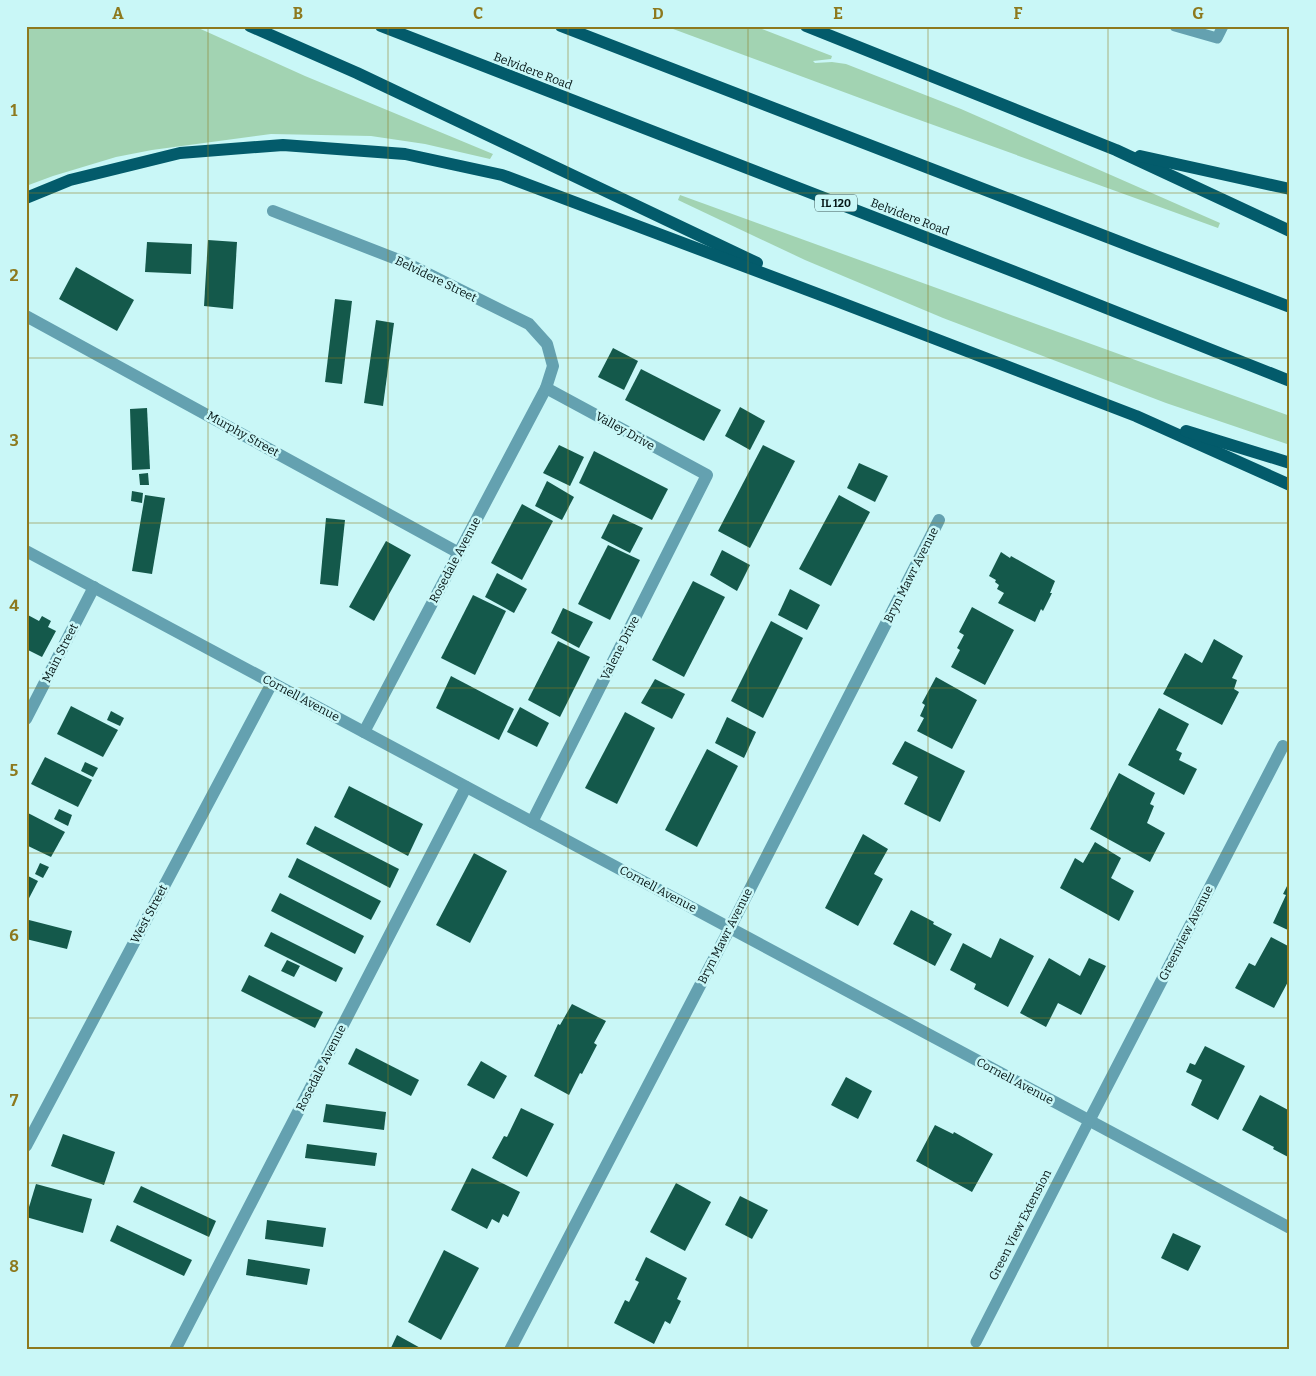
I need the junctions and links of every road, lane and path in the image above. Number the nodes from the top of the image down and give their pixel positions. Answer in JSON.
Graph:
{"nodes":[{"id":1,"x":250,"y":26,"type":"edge"},
{"id":2,"x":380,"y":26,"type":"edge"},
{"id":3,"x":561,"y":26,"type":"edge"},
{"id":4,"x":806,"y":26,"type":"edge"},
{"id":5,"x":1175,"y":26,"type":"edge"},
{"id":6,"x":1223,"y":26,"type":"edge"},
{"id":7,"x":1116,"y":150,"type":"junction"},
{"id":8,"x":1290,"y":189,"type":"edge"},
{"id":9,"x":26,"y":198,"type":"edge"},
{"id":10,"x":273,"y":211,"type":"dead end"},
{"id":11,"x":1290,"y":231,"type":"edge"},
{"id":12,"x":834,"y":300,"type":"junction"},
{"id":13,"x":1290,"y":307,"type":"edge"},
{"id":14,"x":26,"y":316,"type":"edge"},
{"id":15,"x":1290,"y":381,"type":"edge"},
{"id":16,"x":546,"y":388,"type":"junction"},
{"id":17,"x":1136,"y":416,"type":"junction"},
{"id":18,"x":1290,"y":462,"type":"edge"},
{"id":19,"x":705,"y":474,"type":"joint"},
{"id":20,"x":1290,"y":485,"type":"edge"},
{"id":21,"x":939,"y":520,"type":"dead end"},
{"id":22,"x":26,"y":551,"type":"edge"},
{"id":23,"x":459,"y":553,"type":"junction"},
{"id":24,"x":94,"y":588,"type":"junction"},
{"id":25,"x":272,"y":683,"type":"junction"},
{"id":26,"x":26,"y":719,"type":"edge"},
{"id":27,"x":364,"y":732,"type":"junction"},
{"id":28,"x":1283,"y":746,"type":"dead end"},
{"id":29,"x":466,"y":787,"type":"junction"},
{"id":30,"x":532,"y":822,"type":"junction"},
{"id":31,"x":730,"y":928,"type":"junction"},
{"id":32,"x":1089,"y":1121,"type":"junction"},
{"id":33,"x":26,"y":1146,"type":"edge"},
{"id":34,"x":1290,"y":1228,"type":"edge"},
{"id":35,"x":976,"y":1342,"type":"dead end"},
{"id":36,"x":175,"y":1350,"type":"edge"},
{"id":37,"x":510,"y":1350,"type":"edge"}],
"edges":[{"from":1,"to":12,"type":"main road"},
{"from":2,"to":15,"type":"main road","name":"Belvidere Road","number":"IL 120"},
{"from":3,"to":13,"type":"main road"},
{"from":4,"to":7,"type":"main road"},
{"from":5,"to":6,"type":"lane"},
{"from":7,"to":8,"type":"main road"},
{"from":7,"to":11,"type":"main road"},
{"from":9,"to":12,"type":"main road"},
{"from":10,"to":16,"type":"street","name":"Belvidere Street"},
{"from":12,"to":17,"type":"main road"},
{"from":14,"to":23,"type":"street","name":"Murphy Street"},
{"from":16,"to":19,"type":"street","name":"Valley Drive"},
{"from":16,"to":23,"type":"street","name":"Rosedale Avenue"},
{"from":17,"to":18,"type":"main road"},
{"from":17,"to":20,"type":"main road"},
{"from":19,"to":30,"type":"street","name":"Valene Drive"},
{"from":21,"to":31,"type":"street","name":"Bryn Mawr Avenue"},
{"from":22,"to":24,"type":"street","name":"Cornell Avenue"},
{"from":23,"to":27,"type":"street","name":"Rosedale Avenue"},
{"from":24,"to":25,"type":"street","name":"Cornell Avenue"},
{"from":24,"to":26,"type":"street","name":"Main Street"},
{"from":25,"to":27,"type":"street","name":"Cornell Avenue"},
{"from":25,"to":33,"type":"street","name":"West Street"},
{"from":27,"to":29,"type":"street","name":"Cornell Avenue"},
{"from":28,"to":32,"type":"street","name":"Greenview Avenue"},
{"from":29,"to":30,"type":"street","name":"Cornell Avenue"},
{"from":29,"to":36,"type":"street","name":"Rosedale Avenue"},
{"from":30,"to":31,"type":"street","name":"Cornell Avenue"},
{"from":31,"to":32,"type":"street","name":"Cornell Avenue"},
{"from":31,"to":37,"type":"street","name":"Bryn Mawr Avenue"},
{"from":32,"to":34,"type":"street","name":"Cornell Avenue"},
{"from":32,"to":35,"type":"lane","name":"Green View Extension"}]}
